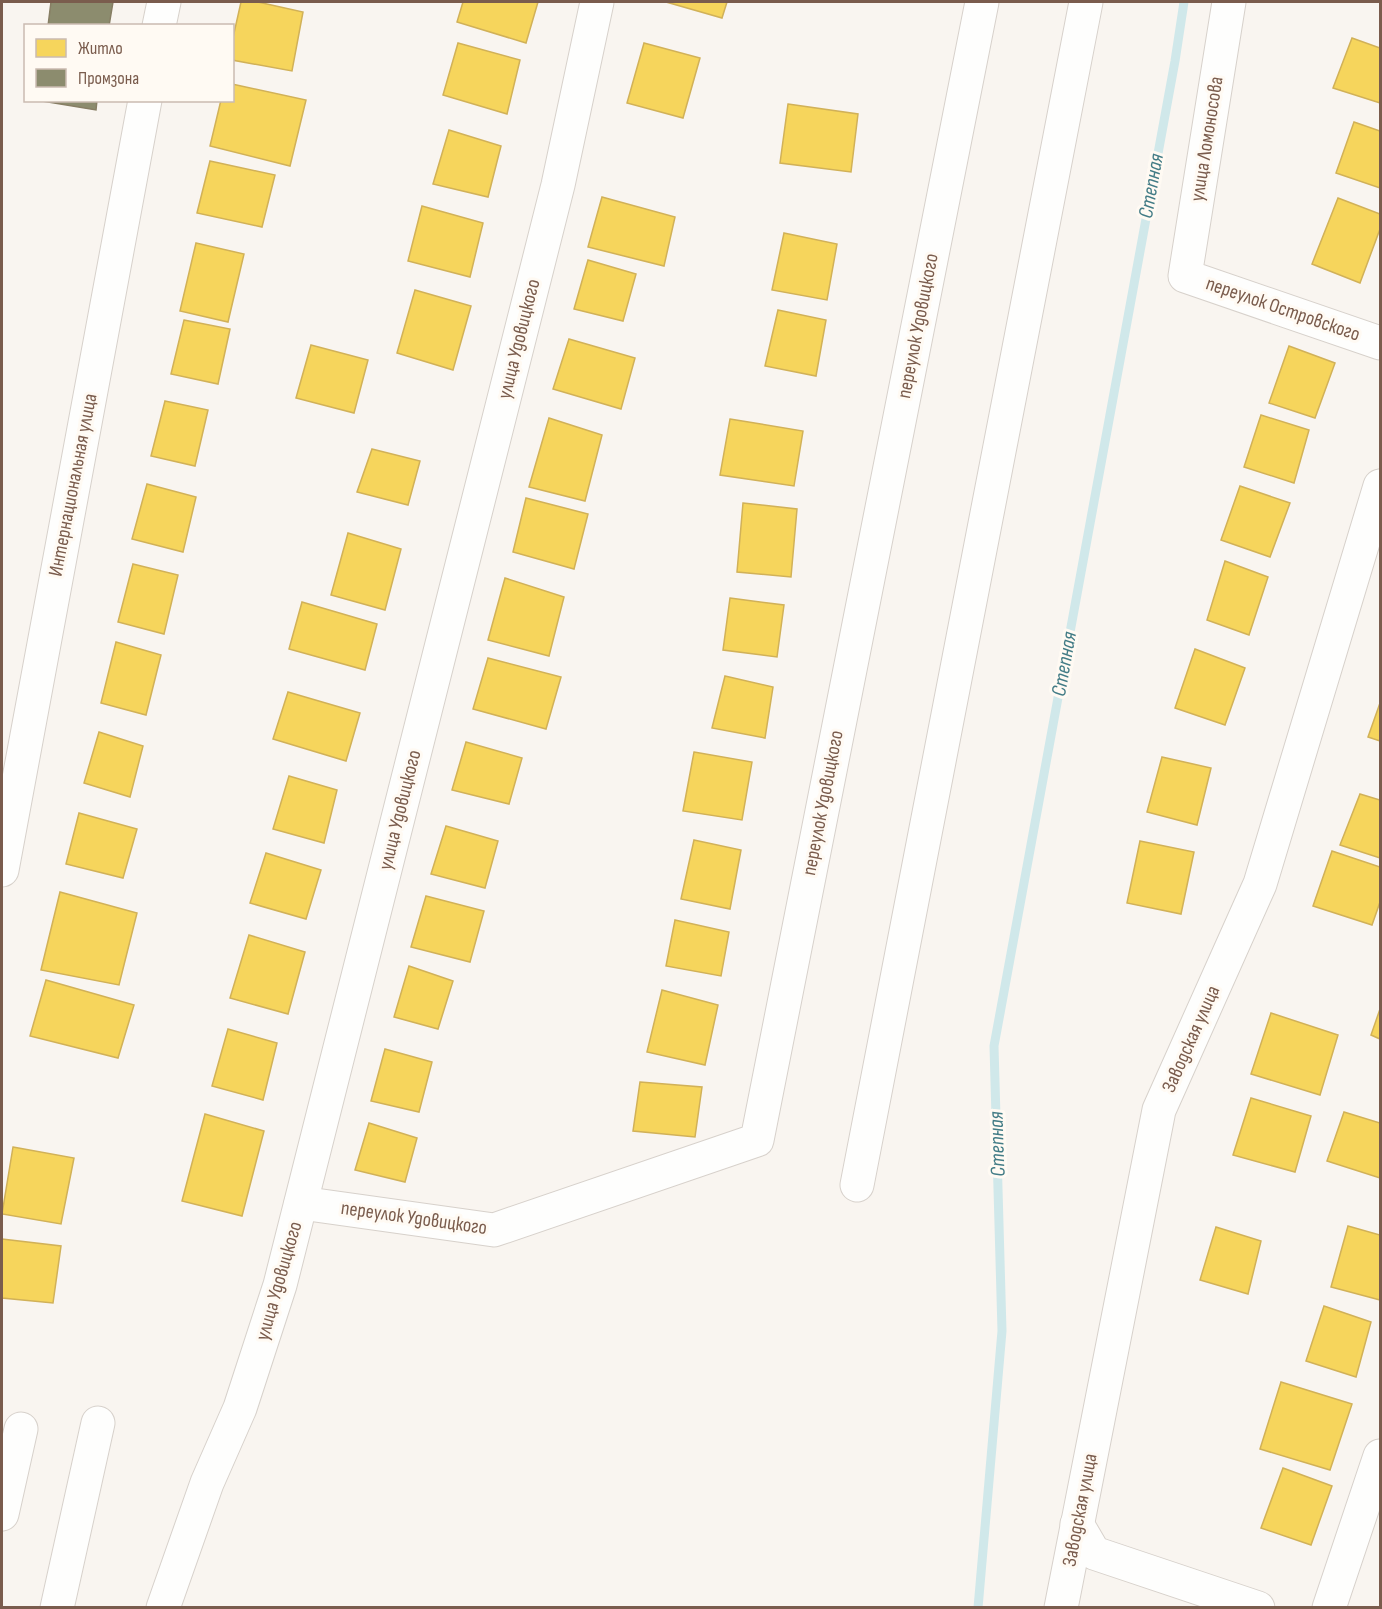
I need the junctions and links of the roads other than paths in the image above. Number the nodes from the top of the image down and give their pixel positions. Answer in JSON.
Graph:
{"nodes":[{"id":1,"x":164,"y":2,"type":"edge"},
{"id":2,"x":597,"y":2,"type":"edge"},
{"id":3,"x":982,"y":2,"type":"edge"},
{"id":4,"x":1086,"y":2,"type":"edge"},
{"id":5,"x":1229,"y":2,"type":"edge"},
{"id":6,"x":159,"y":24,"type":"edge"},
{"id":7,"x":145,"y":102,"type":"edge"},
{"id":8,"x":1185,"y":276,"type":"joint"},
{"id":9,"x":1380,"y":343,"type":"edge"},
{"id":10,"x":1380,"y":486,"type":"edge"},
{"id":11,"x":2,"y":870,"type":"edge"},
{"id":12,"x":857,"y":1185,"type":"dead end"},
{"id":13,"x":301,"y":1203,"type":"junction"},
{"id":14,"x":98,"y":1423,"type":"dead end"},
{"id":15,"x":21,"y":1429,"type":"dead end"},
{"id":16,"x":1380,"y":1456,"type":"edge"},
{"id":17,"x":2,"y":1514,"type":"edge"},
{"id":18,"x":1077,"y":1524,"type":"junction"},
{"id":19,"x":57,"y":1608,"type":"edge"},
{"id":20,"x":163,"y":1608,"type":"edge"},
{"id":21,"x":1061,"y":1608,"type":"edge"},
{"id":22,"x":1258,"y":1608,"type":"edge"},
{"id":23,"x":1329,"y":1608,"type":"edge"}],
"edges":[{"from":1,"to":6,"type":"street"},
{"from":2,"to":13,"type":"street","name":"улица Удовицкого"},
{"from":3,"to":13,"type":"street","name":"переулок Удовицкого"},
{"from":4,"to":12,"type":"street"},
{"from":5,"to":8,"type":"street","name":"улица Ломоносова"},
{"from":7,"to":11,"type":"street","name":"Интернациональная улица"},
{"from":8,"to":9,"type":"street","name":"переулок Островского"},
{"from":10,"to":18,"type":"street","name":"Заводская улица"},
{"from":13,"to":20,"type":"street","name":"улица Удовицкого"},
{"from":14,"to":19,"type":"street"},
{"from":15,"to":17,"type":"street"},
{"from":16,"to":23,"type":"street"},
{"from":18,"to":21,"type":"street","name":"Заводская улица"},
{"from":18,"to":22,"type":"street"}]}
